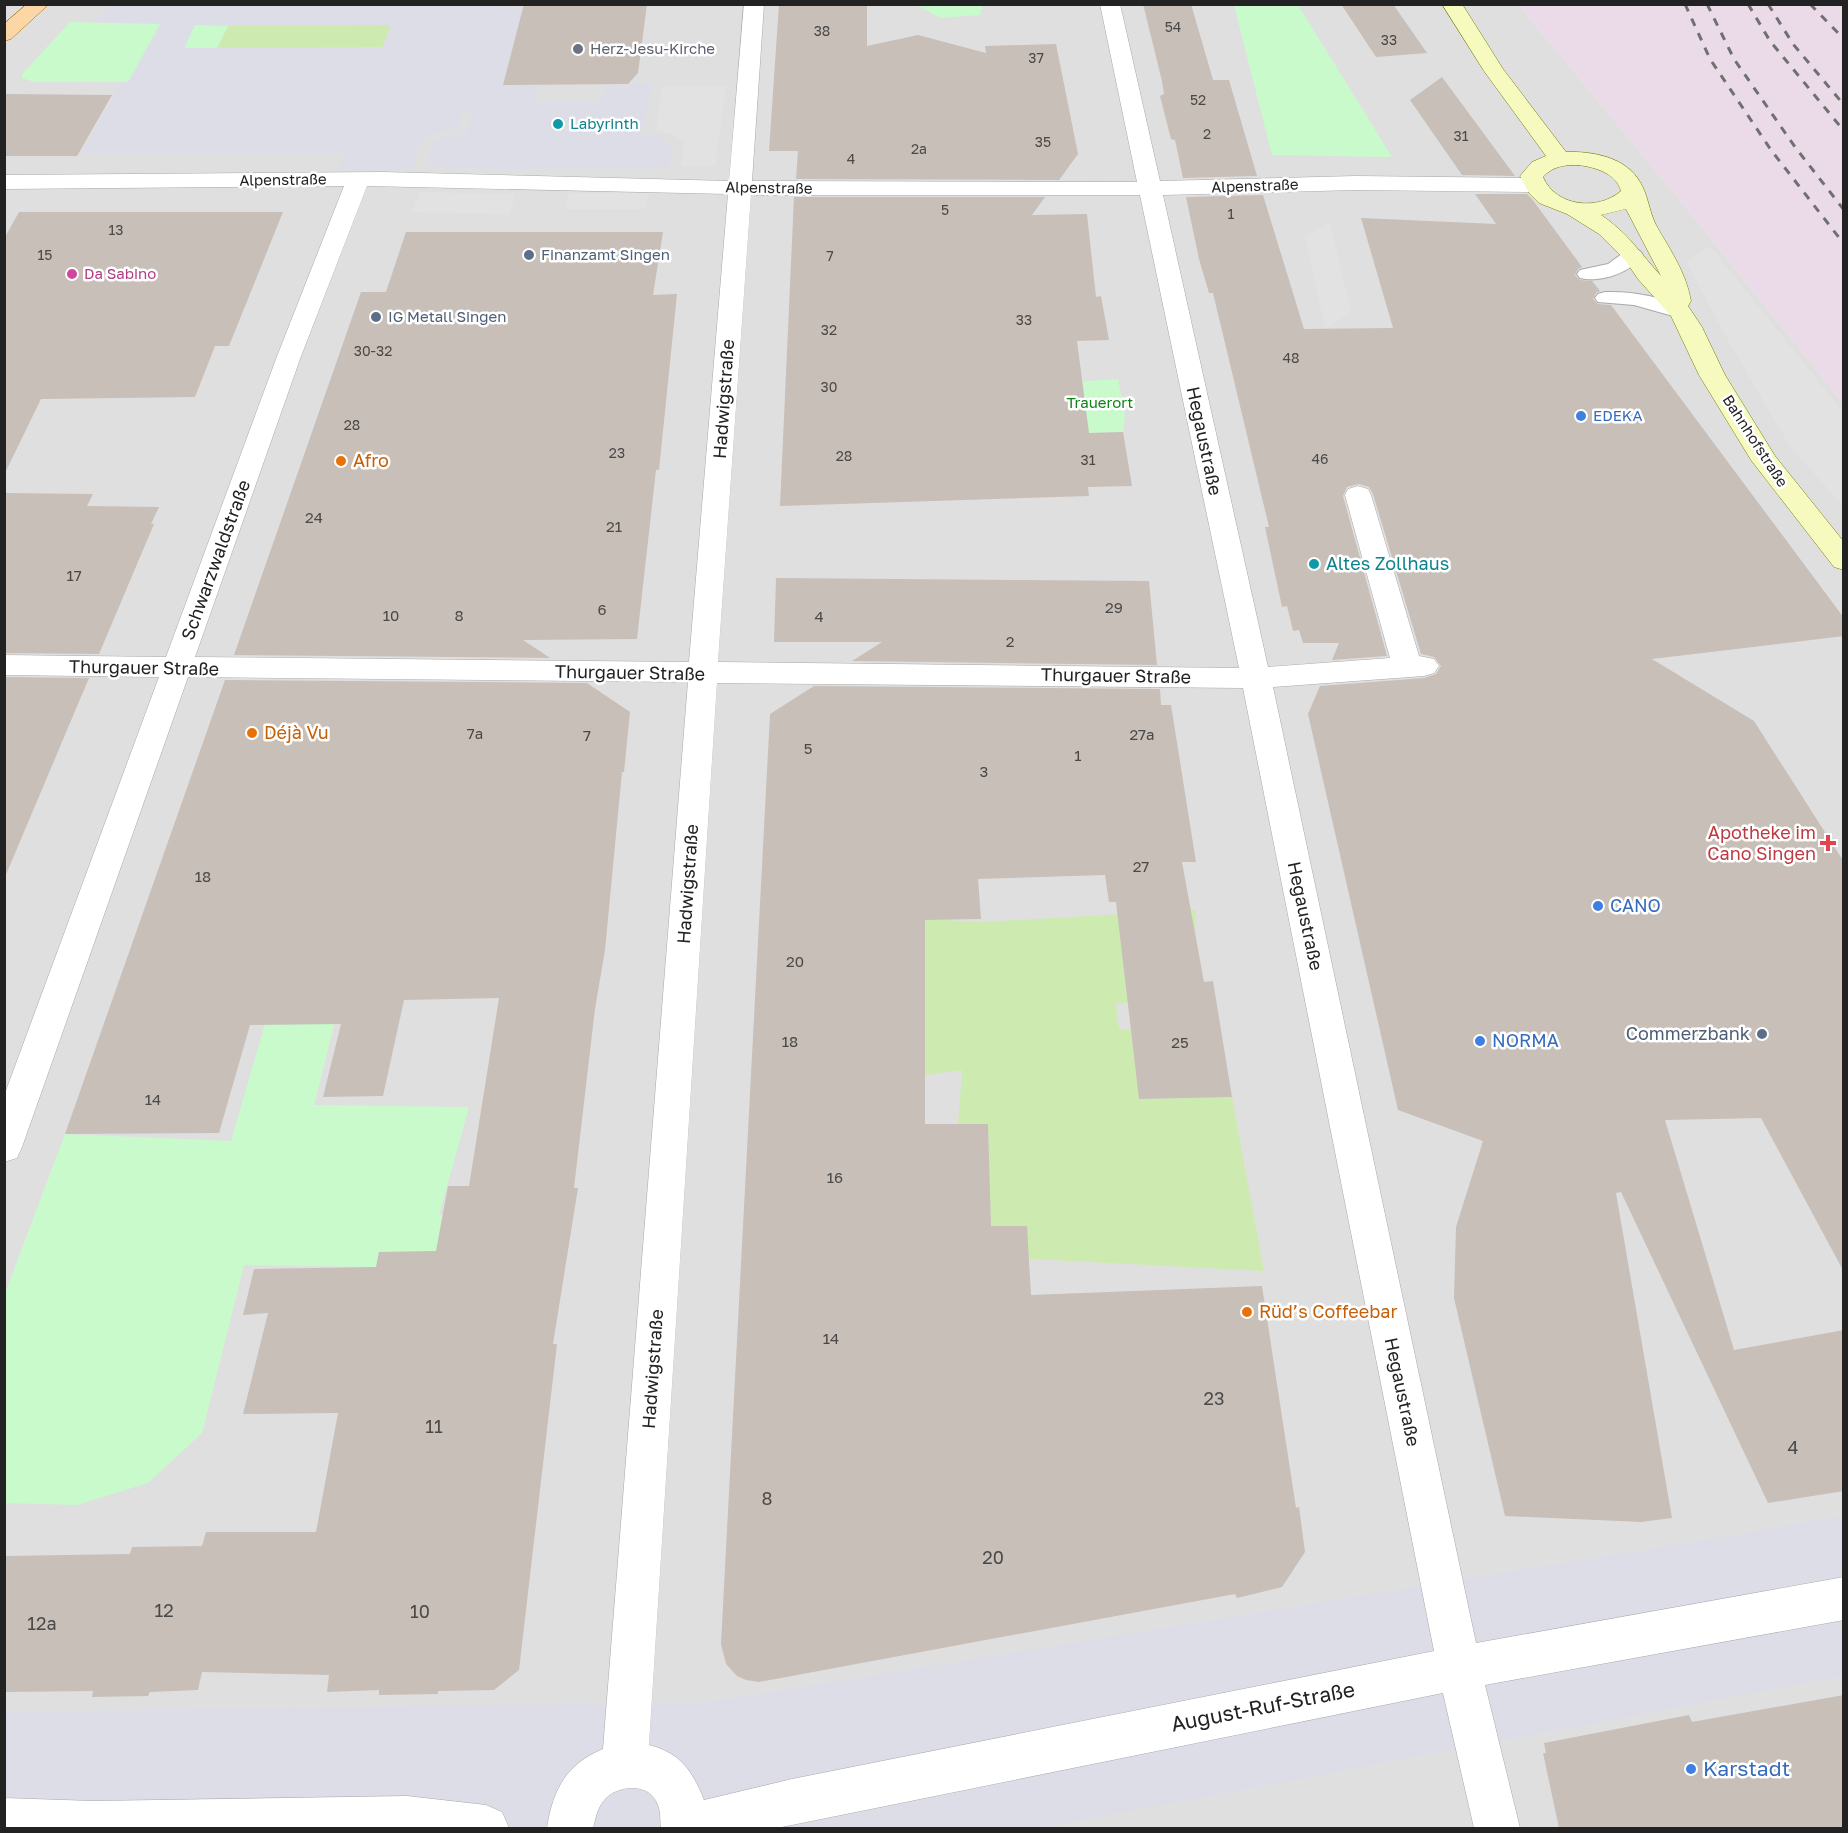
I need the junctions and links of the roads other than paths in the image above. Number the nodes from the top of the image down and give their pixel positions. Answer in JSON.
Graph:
{"nodes":[{"id":1,"x":39,"y":4,"type":"edge"},
{"id":2,"x":754,"y":4,"type":"edge"},
{"id":3,"x":1110,"y":4,"type":"edge"},
{"id":4,"x":1452,"y":4,"type":"edge"},
{"id":5,"x":4,"y":36,"type":"edge"},
{"id":6,"x":1560,"y":159,"type":"junction"},
{"id":7,"x":358,"y":179,"type":"junction"},
{"id":8,"x":4,"y":182,"type":"edge"},
{"id":9,"x":1533,"y":185,"type":"junction"},
{"id":10,"x":739,"y":188,"type":"junction"},
{"id":11,"x":1150,"y":189,"type":"junction"},
{"id":12,"x":1631,"y":194,"type":"junction"},
{"id":13,"x":1574,"y":208,"type":"junction"},
{"id":14,"x":1633,"y":255,"type":"junction"},
{"id":15,"x":1587,"y":274,"type":"dead end"},
{"id":16,"x":1646,"y":274,"type":"junction"},
{"id":17,"x":1680,"y":312,"type":"junction"},
{"id":18,"x":1358,"y":495,"type":"dead end"},
{"id":19,"x":1844,"y":561,"type":"edge"},
{"id":20,"x":4,"y":665,"type":"edge"},
{"id":21,"x":177,"y":668,"type":"junction"},
{"id":22,"x":703,"y":673,"type":"junction"},
{"id":23,"x":1256,"y":678,"type":"junction"},
{"id":24,"x":4,"y":1147,"type":"edge"},
{"id":25,"x":1844,"y":1598,"type":"edge"},
{"id":26,"x":1459,"y":1668,"type":"junction"},
{"id":27,"x":625,"y":1764,"type":"junction"},
{"id":28,"x":4,"y":1821,"type":"edge"},
{"id":29,"x":486,"y":1828,"type":"edge"},
{"id":30,"x":570,"y":1828,"type":"edge"},
{"id":31,"x":684,"y":1828,"type":"edge"},
{"id":32,"x":1497,"y":1828,"type":"edge"}],
"edges":[{"from":1,"to":5,"type":"main road"},
{"from":2,"to":10,"type":"street","name":"Hadwigstraße"},
{"from":3,"to":11,"type":"street","name":"Hegaustraße"},
{"from":4,"to":6,"type":"street"},
{"from":6,"to":9,"type":"street","name":"Bahnhofstraße"},
{"from":6,"to":12,"type":"street","name":"Bahnhofstraße"},
{"from":7,"to":8,"type":"street","name":"Alpenstraße"},
{"from":7,"to":10,"type":"street","name":"Alpenstraße"},
{"from":7,"to":21,"type":"street","name":"Schwarzwaldstraße"},
{"from":9,"to":11,"type":"street","name":"Alpenstraße"},
{"from":9,"to":13,"type":"street","name":"Bahnhofstraße"},
{"from":10,"to":11,"type":"street","name":"Alpenstraße"},
{"from":10,"to":22,"type":"street","name":"Hadwigstraße"},
{"from":11,"to":23,"type":"street","name":"Hegaustraße"},
{"from":12,"to":13,"type":"street","name":"Bahnhofstraße"},
{"from":12,"to":17,"type":"street","name":"Bahnhofstraße"},
{"from":13,"to":14,"type":"street","name":"Bahnhofstraße"},
{"from":14,"to":15,"type":"lane"},
{"from":14,"to":16,"type":"street","name":"Bahnhofstraße"},
{"from":16,"to":17,"type":"street","name":"Bahnhofstraße"},
{"from":16,"to":17,"type":"lane"},
{"from":17,"to":19,"type":"street","name":"Bahnhofstraße"},
{"from":18,"to":23,"type":"street","name":"Thurgauer Straße"},
{"from":20,"to":21,"type":"street","name":"Thurgauer Straße"},
{"from":21,"to":22,"type":"street","name":"Thurgauer Straße"},
{"from":21,"to":24,"type":"street","name":"Schwarzwaldstraße"},
{"from":22,"to":23,"type":"street","name":"Thurgauer Straße"},
{"from":22,"to":27,"type":"street","name":"Hadwigstraße"},
{"from":23,"to":26,"type":"street","name":"Hegaustraße"},
{"from":25,"to":26,"type":"street","name":"August-Ruf-Straße"},
{"from":26,"to":31,"type":"street","name":"August-Ruf-Straße"},
{"from":26,"to":32,"type":"street","name":"Hegaustraße"},
{"from":27,"to":30,"type":"street"},
{"from":27,"to":31,"type":"street","name":"August-Ruf-Straße"},
{"from":28,"to":29,"type":"street"}]}
